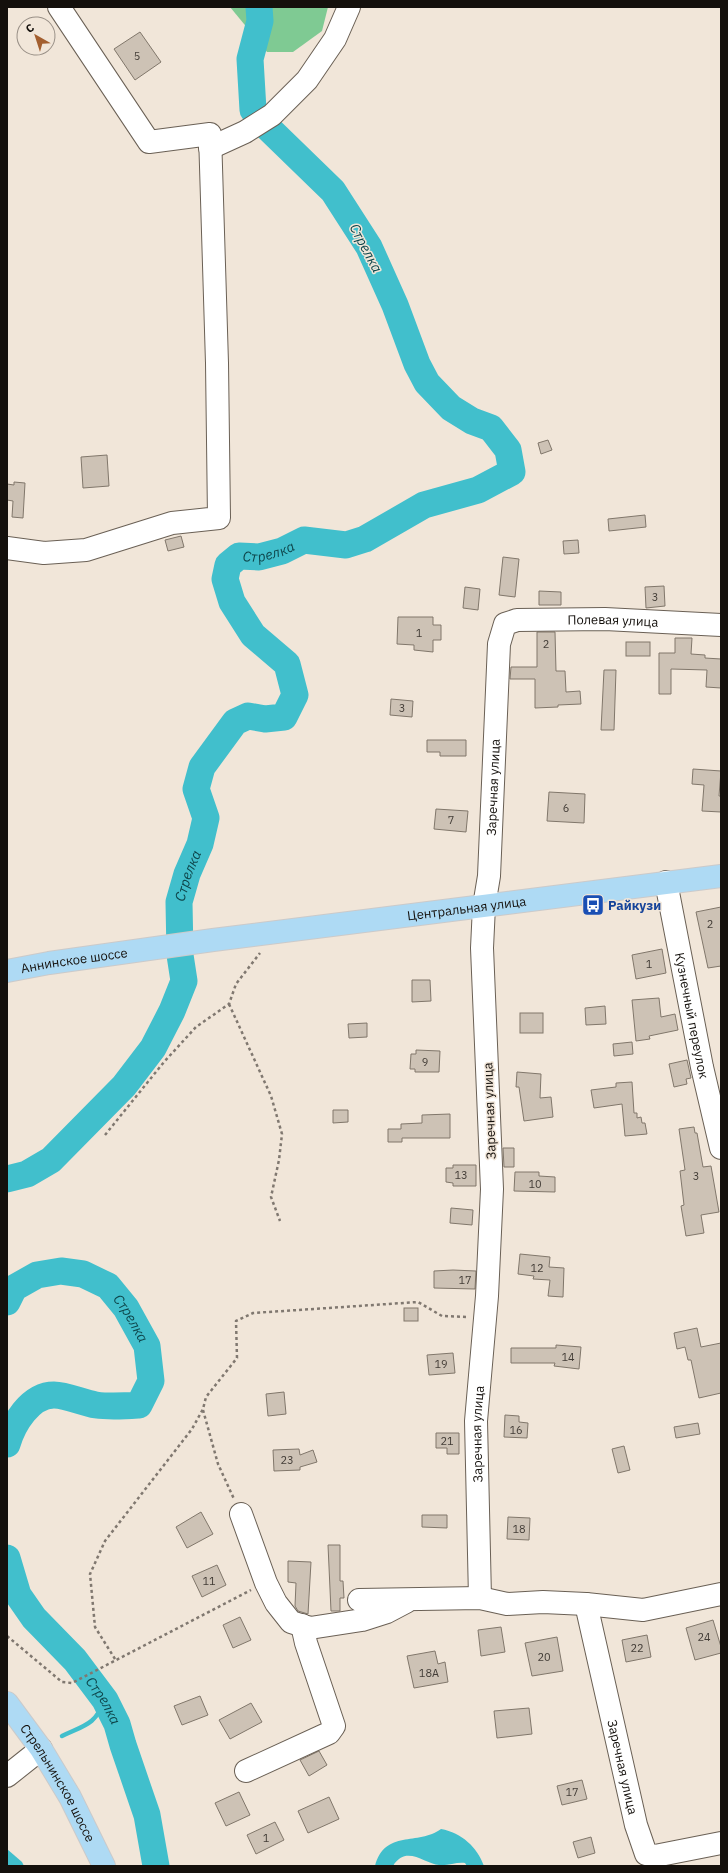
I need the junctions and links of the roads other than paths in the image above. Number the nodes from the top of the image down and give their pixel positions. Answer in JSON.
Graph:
{"nodes":[{"id":1,"x":59,"y":7,"type":"edge"},
{"id":2,"x":349,"y":7,"type":"edge"},
{"id":3,"x":210,"y":148,"type":"junction"},
{"id":4,"x":7,"y":548,"type":"edge"},
{"id":5,"x":505,"y":624,"type":"joint"},
{"id":6,"x":721,"y":625,"type":"edge"},
{"id":7,"x":721,"y":876,"type":"edge"},
{"id":8,"x":666,"y":882,"type":"junction"},
{"id":9,"x":484,"y":906,"type":"junction"},
{"id":10,"x":141,"y":951,"type":"joint"},
{"id":11,"x":7,"y":971,"type":"edge"},
{"id":12,"x":721,"y":1148,"type":"edge"},
{"id":13,"x":241,"y":1514,"type":"road end"},
{"id":14,"x":721,"y":1594,"type":"edge"},
{"id":15,"x":477,"y":1598,"type":"junction"},
{"id":16,"x":412,"y":1599,"type":"junction"},
{"id":17,"x":359,"y":1600,"type":"dead end"},
{"id":18,"x":589,"y":1604,"type":"junction"},
{"id":19,"x":302,"y":1626,"type":"junction"},
{"id":20,"x":7,"y":1703,"type":"edge"},
{"id":21,"x":42,"y":1749,"type":"junction"},
{"id":22,"x":246,"y":1771,"type":"dead end"},
{"id":23,"x":7,"y":1776,"type":"edge"},
{"id":24,"x":721,"y":1843,"type":"edge"},
{"id":25,"x":104,"y":1866,"type":"edge"}],
"edges":[{"from":1,"to":3,"type":"street"},
{"from":2,"to":3,"type":"street"},
{"from":3,"to":4,"type":"street"},
{"from":5,"to":6,"type":"street","name":"Полевая улица"},
{"from":5,"to":9,"type":"street","name":"Заречная улица"},
{"from":7,"to":8,"type":"main road","name":"Центральная улица"},
{"from":8,"to":9,"type":"main road","name":"Центральная улица"},
{"from":8,"to":12,"type":"street","name":"Кузнечный переулок"},
{"from":9,"to":10,"type":"main road","name":"Центральная улица"},
{"from":9,"to":15,"type":"street","name":"Заречная улица"},
{"from":10,"to":11,"type":"main road","name":"Аннинское шоссе"},
{"from":13,"to":19,"type":"street"},
{"from":14,"to":18,"type":"street"},
{"from":15,"to":16,"type":"street"},
{"from":15,"to":18,"type":"street"},
{"from":16,"to":17,"type":"street"},
{"from":16,"to":19,"type":"street"},
{"from":18,"to":24,"type":"street","name":"Заречная улица"},
{"from":19,"to":22,"type":"street"},
{"from":20,"to":21,"type":"main road","name":"Стрельнинское шоссе"},
{"from":21,"to":23,"type":"street"},
{"from":21,"to":25,"type":"main road","name":"Стрельнинское шоссе"}]}
